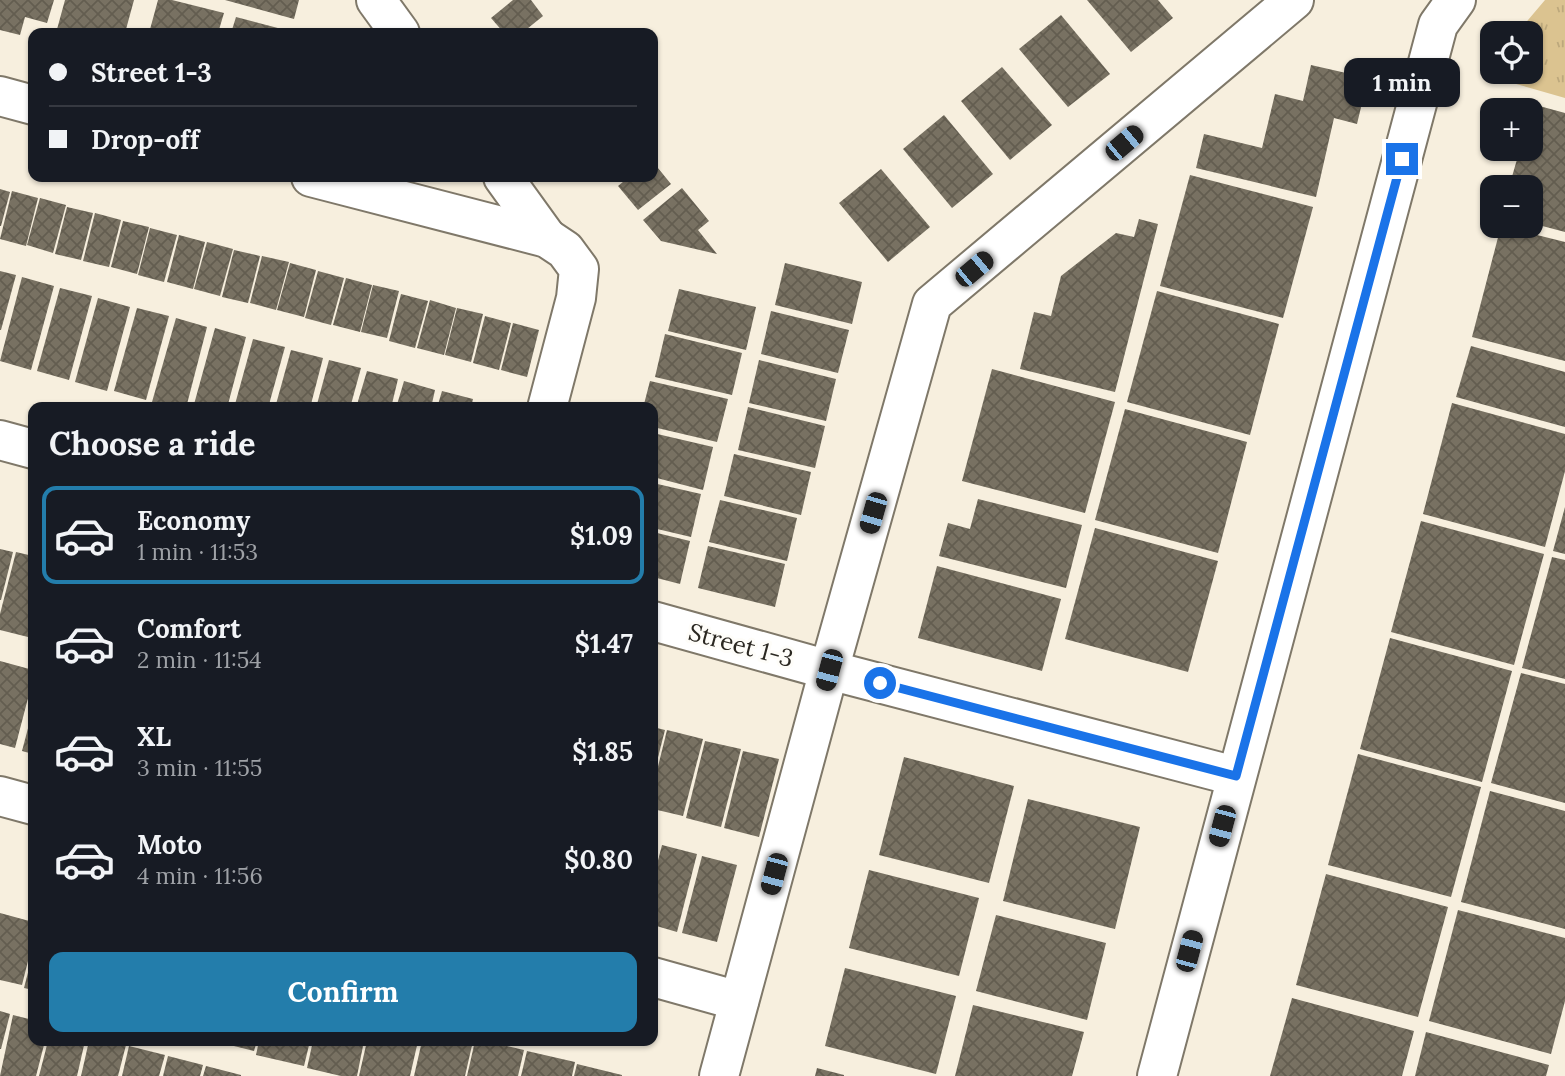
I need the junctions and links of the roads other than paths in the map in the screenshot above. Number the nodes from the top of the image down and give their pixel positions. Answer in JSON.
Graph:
{"nodes":[{"id":1,"x":376,"y":0,"type":"edge"},
{"id":2,"x":1294,"y":0,"type":"edge"},
{"id":3,"x":1438,"y":8,"type":"edge"},
{"id":4,"x":396,"y":28,"type":"edge"},
{"id":5,"x":0,"y":96,"type":"edge"},
{"id":6,"x":28,"y":104,"type":"edge"},
{"id":7,"x":330,"y":182,"type":"edge"},
{"id":8,"x":507,"y":182,"type":"edge"},
{"id":9,"x":547,"y":238,"type":"junction"},
{"id":10,"x":549,"y":402,"type":"edge"},
{"id":11,"x":0,"y":440,"type":"edge"},
{"id":12,"x":28,"y":448,"type":"edge"},
{"id":13,"x":658,"y":622,"type":"edge"},
{"id":14,"x":829,"y":670,"type":"junction"},
{"id":15,"x":1236,"y":776,"type":"junction"},
{"id":16,"x":0,"y":796,"type":"edge"},
{"id":17,"x":28,"y":804,"type":"edge"},
{"id":18,"x":658,"y":978,"type":"edge"},
{"id":19,"x":739,"y":1001,"type":"junction"},
{"id":20,"x":719,"y":1076,"type":"edge"},
{"id":21,"x":1157,"y":1076,"type":"edge"}],
"edges":[{"from":1,"to":4,"type":"street"},
{"from":2,"to":14,"type":"street"},
{"from":3,"to":15,"type":"street"},
{"from":5,"to":6,"type":"street"},
{"from":7,"to":9,"type":"street"},
{"from":8,"to":9,"type":"street"},
{"from":9,"to":10,"type":"street"},
{"from":11,"to":12,"type":"street"},
{"from":13,"to":14,"type":"street","name":"Street 1-3"},
{"from":14,"to":15,"type":"street","name":"Street 1-3"},
{"from":14,"to":19,"type":"street"},
{"from":15,"to":21,"type":"street"},
{"from":16,"to":17,"type":"street"},
{"from":18,"to":19,"type":"street"},
{"from":19,"to":20,"type":"street"}]}
